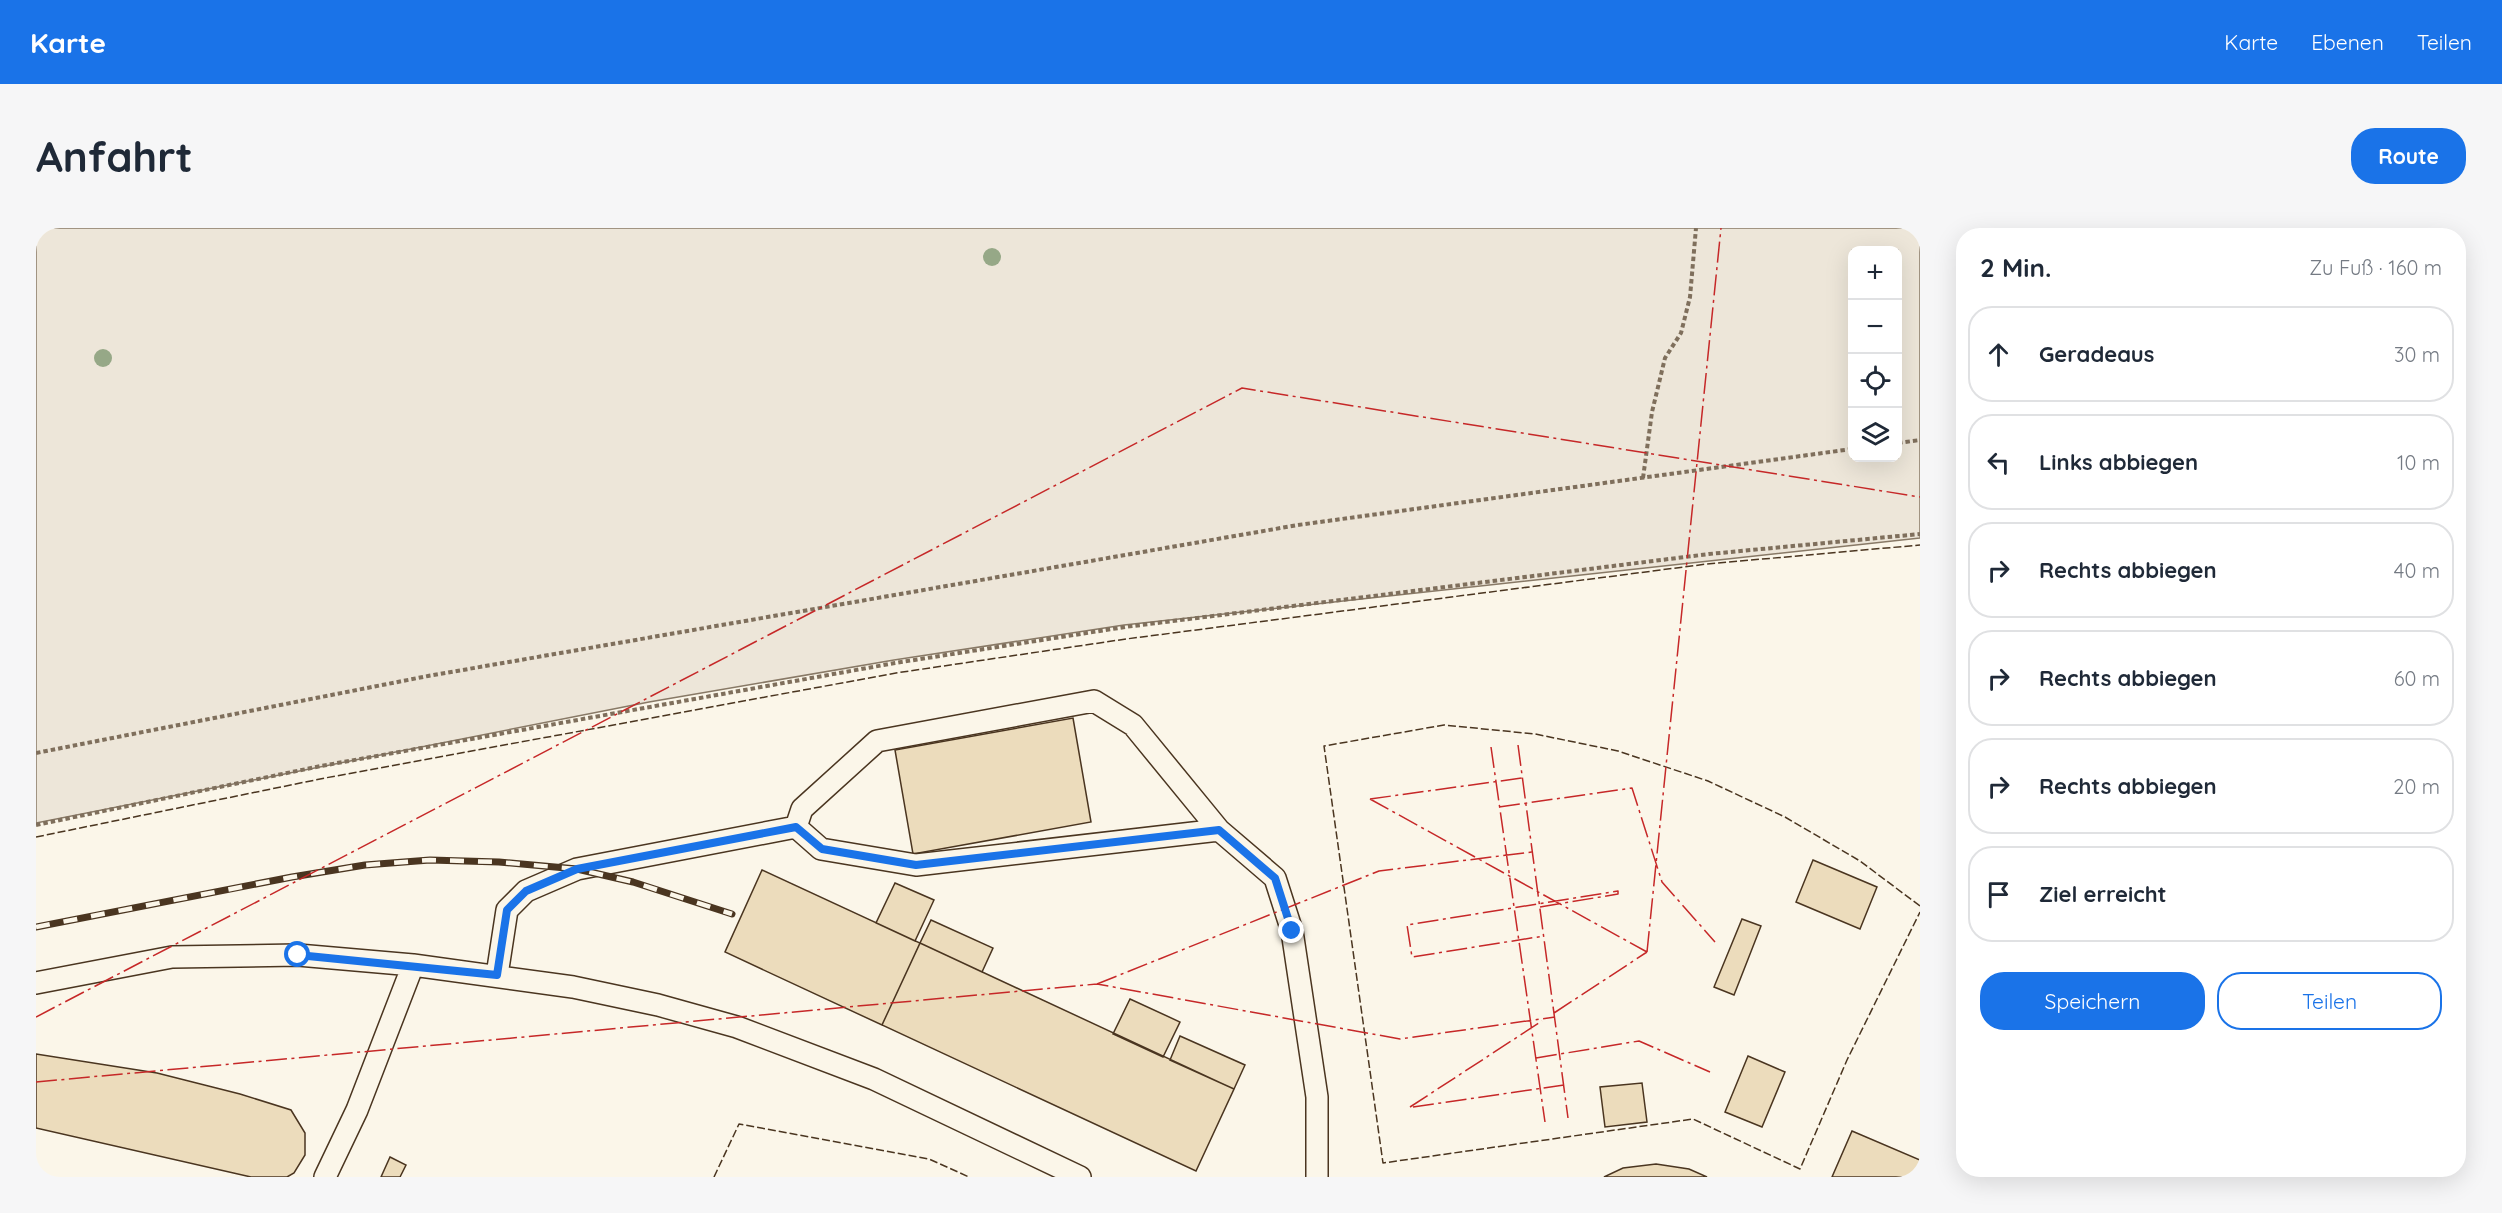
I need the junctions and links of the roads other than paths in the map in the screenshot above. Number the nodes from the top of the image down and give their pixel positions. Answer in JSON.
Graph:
{"nodes":[{"id":1,"x":796,"y":827,"type":"junction"},
{"id":2,"x":1219,"y":830,"type":"junction"},
{"id":3,"x":413,"y":965,"type":"junction"},
{"id":4,"x":497,"y":975,"type":"junction"},
{"id":5,"x":36,"y":982,"type":"edge"},
{"id":6,"x":325,"y":1177,"type":"edge"},
{"id":7,"x":1080,"y":1177,"type":"edge"},
{"id":8,"x":1317,"y":1177,"type":"edge"}],
"edges":[{"from":1,"to":2,"type":"lane"},
{"from":1,"to":2,"type":"lane"},
{"from":1,"to":4,"type":"lane"},
{"from":2,"to":8,"type":"lane"},
{"from":3,"to":4,"type":"lane"},
{"from":3,"to":5,"type":"lane"},
{"from":3,"to":6,"type":"lane"},
{"from":4,"to":7,"type":"lane"}]}
